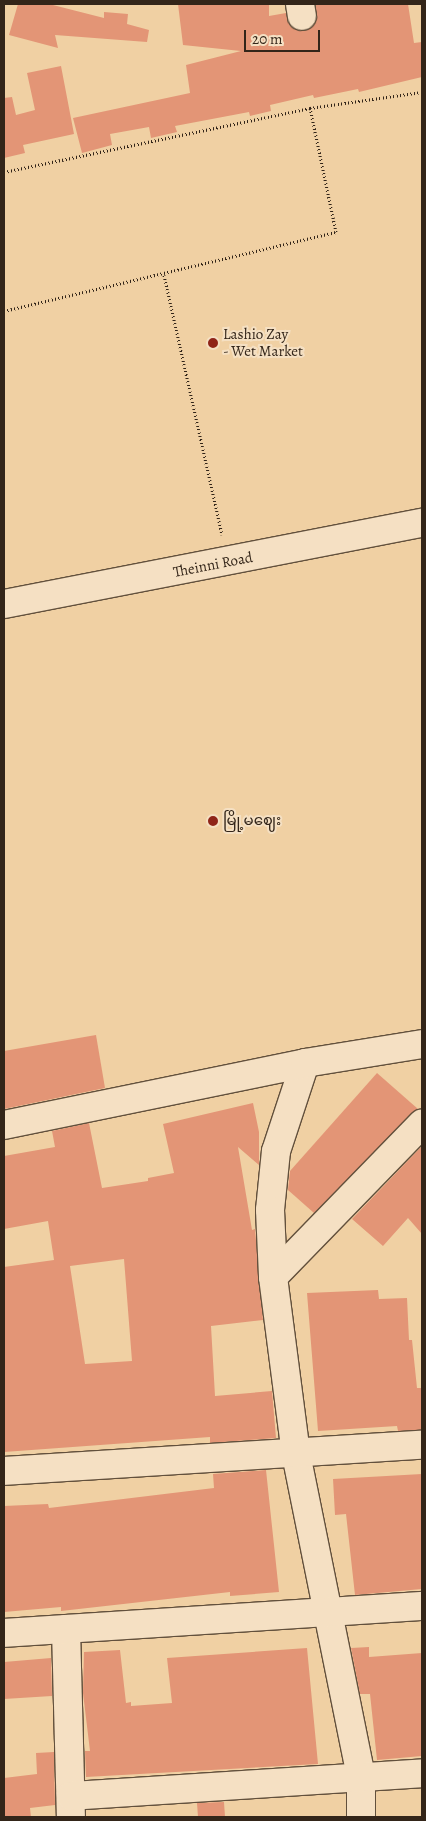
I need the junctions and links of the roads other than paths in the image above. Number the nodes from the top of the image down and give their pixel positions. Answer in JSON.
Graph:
{"nodes":[{"id":1,"x":422,"y":522,"type":"edge"},
{"id":2,"x":4,"y":604,"type":"edge"},
{"id":3,"x":422,"y":1044,"type":"edge"},
{"id":4,"x":305,"y":1063,"type":"junction"},
{"id":5,"x":422,"y":1124,"type":"edge"},
{"id":6,"x":4,"y":1125,"type":"edge"},
{"id":7,"x":273,"y":1276,"type":"junction"},
{"id":8,"x":422,"y":1445,"type":"edge"},
{"id":9,"x":296,"y":1454,"type":"junction"},
{"id":10,"x":4,"y":1470,"type":"edge"},
{"id":11,"x":422,"y":1606,"type":"edge"},
{"id":12,"x":326,"y":1612,"type":"junction"},
{"id":13,"x":66,"y":1629,"type":"junction"},
{"id":14,"x":4,"y":1633,"type":"edge"},
{"id":15,"x":422,"y":1773,"type":"edge"},
{"id":16,"x":361,"y":1777,"type":"junction"},
{"id":17,"x":71,"y":1807,"type":"edge"},
{"id":18,"x":361,"y":1817,"type":"edge"}],
"edges":[{"from":1,"to":2,"type":"street","name":"Theinni Road"},
{"from":3,"to":4,"type":"street"},
{"from":4,"to":6,"type":"street"},
{"from":4,"to":7,"type":"street"},
{"from":5,"to":7,"type":"street"},
{"from":7,"to":9,"type":"street"},
{"from":8,"to":9,"type":"street"},
{"from":9,"to":10,"type":"street"},
{"from":9,"to":12,"type":"street"},
{"from":11,"to":12,"type":"street"},
{"from":12,"to":13,"type":"street"},
{"from":12,"to":16,"type":"street"},
{"from":13,"to":14,"type":"street"},
{"from":13,"to":17,"type":"street"},
{"from":15,"to":16,"type":"street"},
{"from":16,"to":17,"type":"street"},
{"from":16,"to":18,"type":"street"}]}
